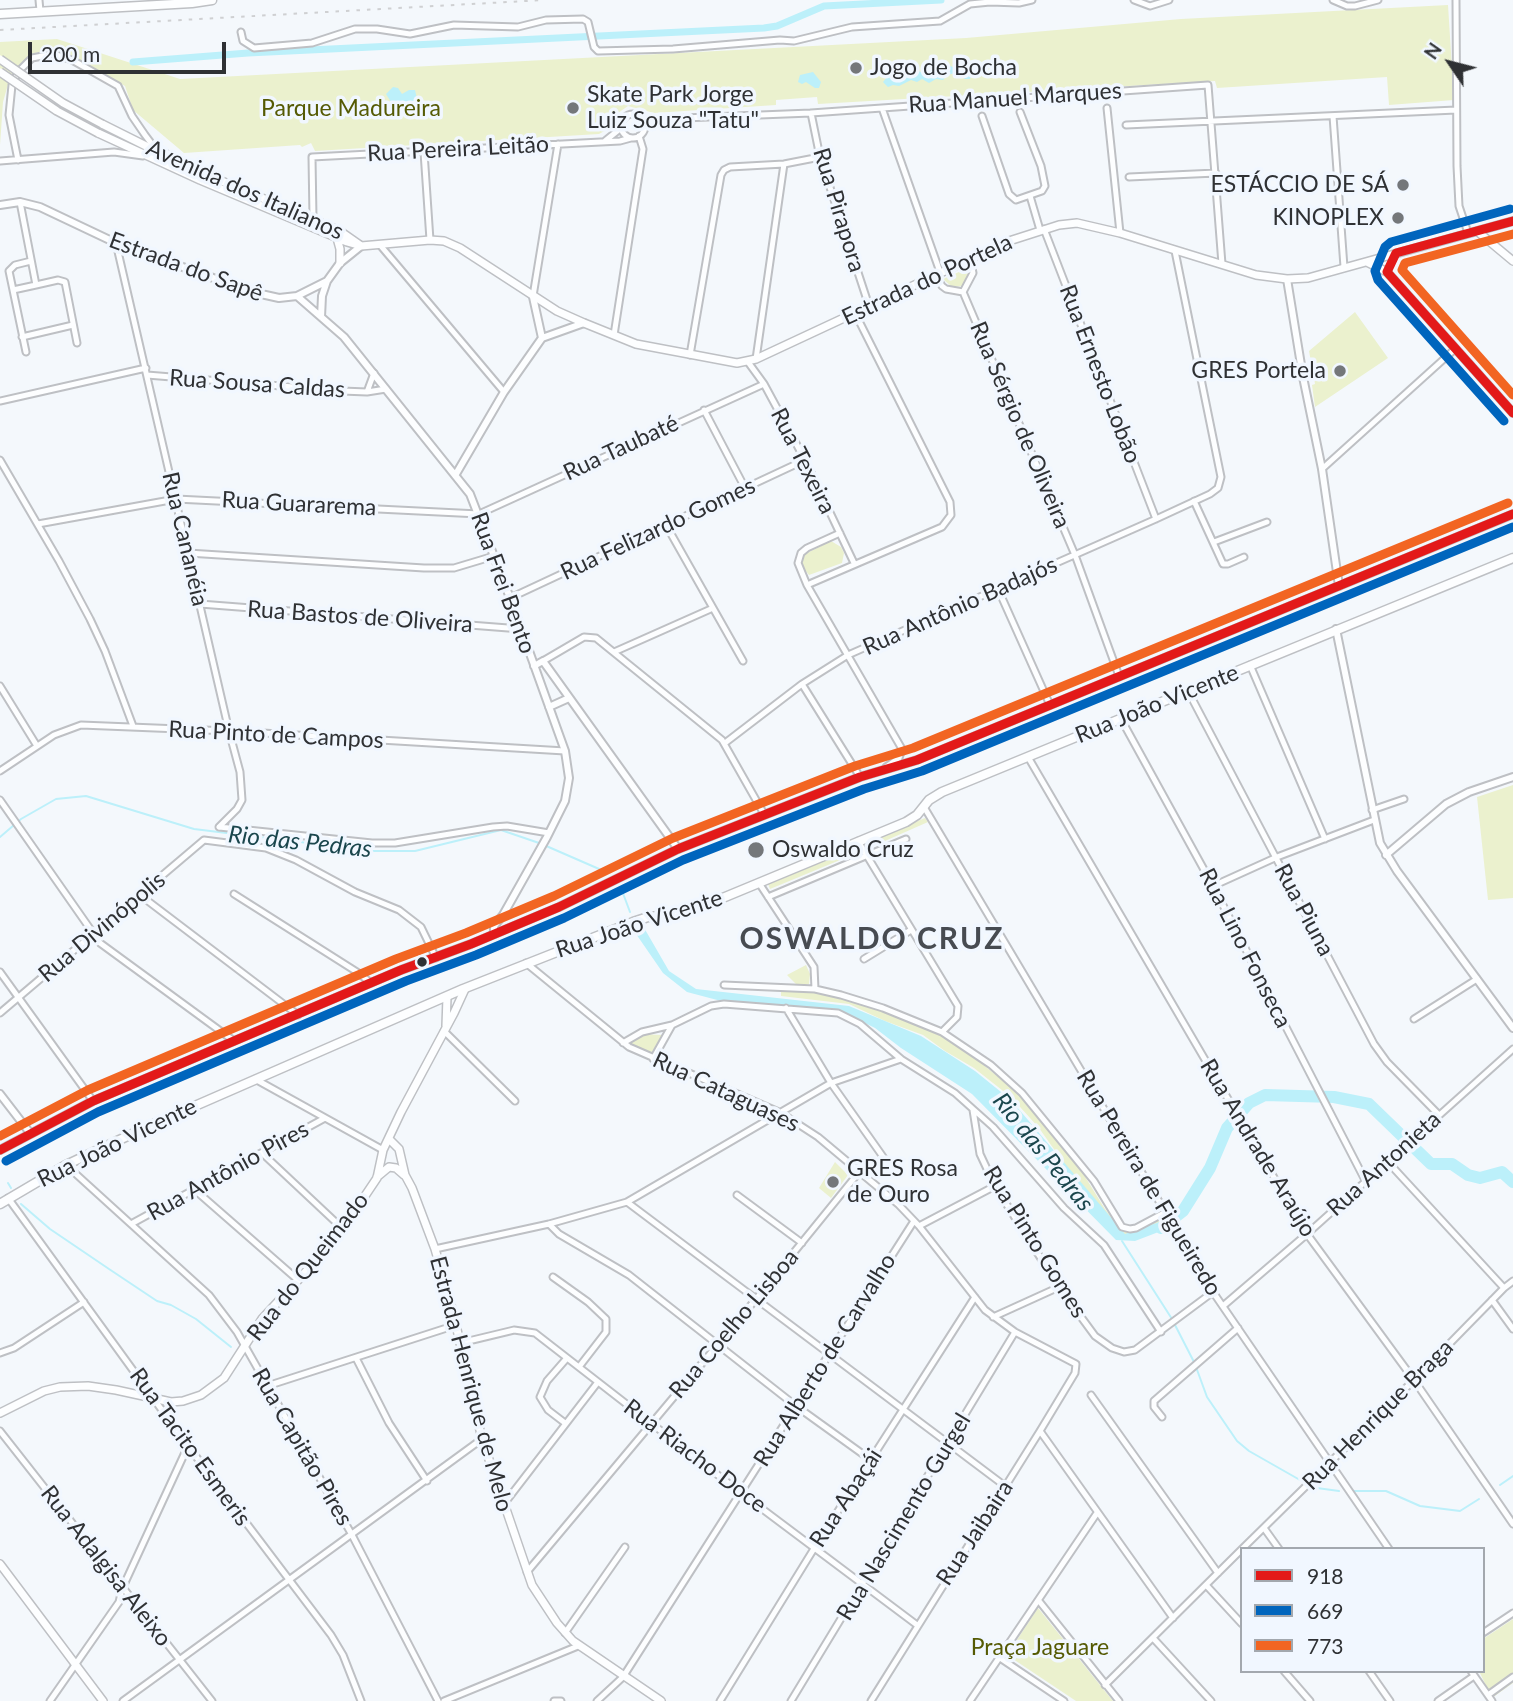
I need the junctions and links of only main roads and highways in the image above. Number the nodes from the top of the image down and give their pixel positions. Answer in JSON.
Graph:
{"nodes":[{"id":1,"x":212,"y":0,"type":"edge"},
{"id":2,"x":162,"y":3,"type":"edge"},
{"id":3,"x":0,"y":14,"type":"edge"},
{"id":4,"x":0,"y":59,"type":"edge"},
{"id":5,"x":0,"y":72,"type":"edge"},
{"id":6,"x":1513,"y":221,"type":"edge"},
{"id":7,"x":1477,"y":231,"type":"junction"},
{"id":8,"x":337,"y":238,"type":"junction"},
{"id":9,"x":361,"y":246,"type":"junction"},
{"id":10,"x":1395,"y":253,"type":"junction"},
{"id":11,"x":1513,"y":261,"type":"edge"},
{"id":12,"x":1366,"y":262,"type":"junction"},
{"id":13,"x":340,"y":263,"type":"road end"},
{"id":14,"x":1387,"y":272,"type":"junction"},
{"id":15,"x":1513,"y":413,"type":"edge"},
{"id":16,"x":1513,"y":514,"type":"edge"},
{"id":17,"x":1513,"y":558,"type":"edge"},
{"id":18,"x":503,"y":917,"type":"road end"},
{"id":19,"x":516,"y":925,"type":"junction"},
{"id":20,"x":465,"y":989,"type":"junction"},
{"id":21,"x":447,"y":997,"type":"junction"},
{"id":22,"x":445,"y":1028,"type":"junction"},
{"id":23,"x":389,"y":1139,"type":"junction"},
{"id":24,"x":0,"y":1150,"type":"edge"},
{"id":25,"x":405,"y":1175,"type":"junction"},
{"id":26,"x":377,"y":1178,"type":"junction"},
{"id":27,"x":0,"y":1204,"type":"edge"},
{"id":28,"x":0,"y":1413,"type":"edge"},
{"id":29,"x":0,"y":1564,"type":"edge"},
{"id":30,"x":103,"y":1701,"type":"edge"},
{"id":31,"x":661,"y":1701,"type":"edge"}],
"edges":[{"from":1,"to":2,"type":"main road"},
{"from":2,"to":3,"type":"main road"},
{"from":4,"to":9,"type":"main road","name":"Avenida dos Italianos","bridge":true},
{"from":5,"to":8,"type":"main road","name":"Avenida dos Italianos","bridge":true},
{"from":6,"to":7,"type":"main road","name":"Estrada do Portela"},
{"from":7,"to":10,"type":"main road","name":"Estrada do Portela"},
{"from":7,"to":11,"type":"main road"},
{"from":8,"to":9,"type":"main road","name":"Avenida dos Italianos"},
{"from":8,"to":13,"type":"main road"},
{"from":9,"to":12,"type":"main road","name":"Estrada do Portela"},
{"from":10,"to":12,"type":"main road","name":"Estrada do Portela"},
{"from":10,"to":14,"type":"main road"},
{"from":12,"to":14,"type":"main road"},
{"from":14,"to":15,"type":"main road"},
{"from":16,"to":19,"type":"main road"},
{"from":17,"to":20,"type":"main road","name":"Rua João Vicente"},
{"from":18,"to":19,"type":"main road"},
{"from":19,"to":24,"type":"main road"},
{"from":20,"to":21,"type":"main road","name":"Rua João Vicente"},
{"from":20,"to":22,"type":"main road"},
{"from":21,"to":22,"type":"main road"},
{"from":21,"to":27,"type":"main road","name":"Rua João Vicente"},
{"from":22,"to":23,"type":"main road","name":"Rua do Queimado"},
{"from":23,"to":25,"type":"main road","name":"Estrada Henrique de Melo"},
{"from":23,"to":26,"type":"main road","name":"Rua do Queimado"},
{"from":25,"to":26,"type":"main road"},
{"from":25,"to":31,"type":"main road","name":"Estrada Henrique de Melo"},
{"from":26,"to":28,"type":"main road","name":"Rua do Queimado"},
{"from":29,"to":30,"type":"main road"}]}
